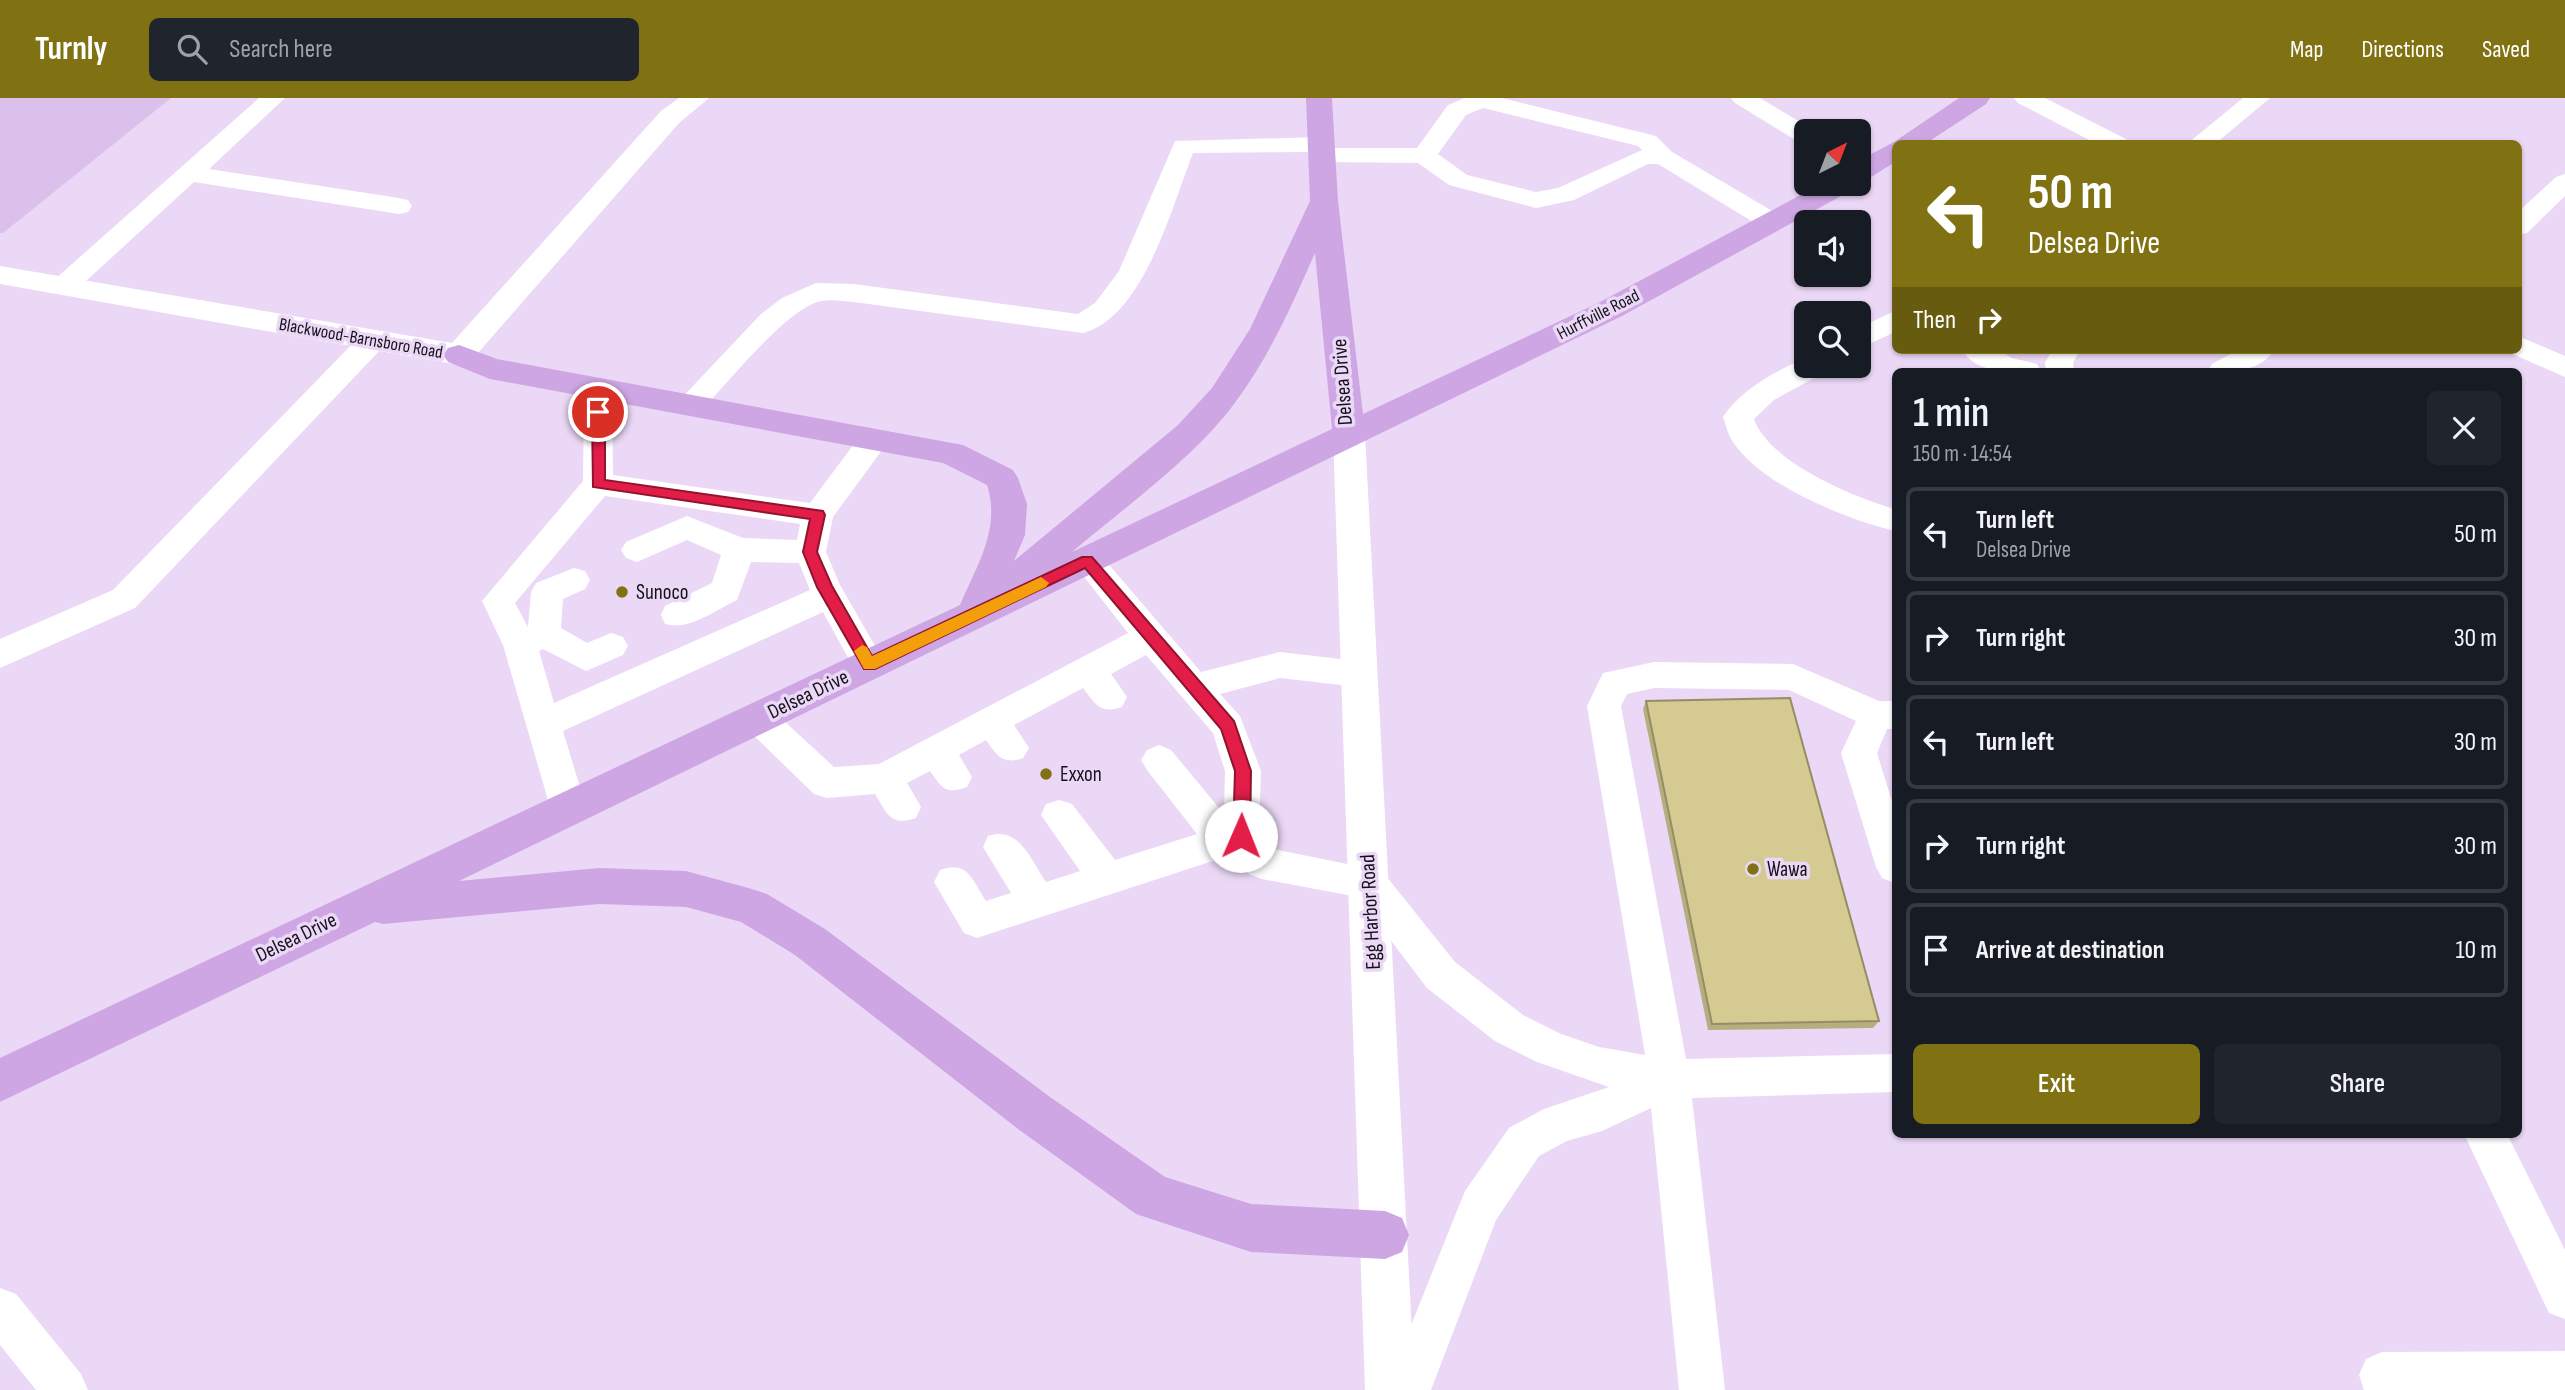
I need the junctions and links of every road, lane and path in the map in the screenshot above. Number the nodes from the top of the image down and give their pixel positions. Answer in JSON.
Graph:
{"nodes":[{"id":1,"x":273,"y":98,"type":"edge"},
{"id":2,"x":696,"y":98,"type":"edge"},
{"id":3,"x":1320,"y":98,"type":"edge"},
{"id":4,"x":1743,"y":98,"type":"edge"},
{"id":5,"x":1978,"y":98,"type":"edge"},
{"id":6,"x":2026,"y":98,"type":"edge"},
{"id":7,"x":2258,"y":98,"type":"edge"},
{"id":8,"x":1794,"y":129,"type":"edge"},
{"id":9,"x":1912,"y":140,"type":"edge"},
{"id":10,"x":2109,"y":140,"type":"edge"},
{"id":11,"x":2204,"y":140,"type":"edge"},
{"id":12,"x":1322,"y":150,"type":"junction"},
{"id":13,"x":1892,"y":152,"type":"edge"},
{"id":14,"x":1424,"y":156,"type":"junction"},
{"id":15,"x":1663,"y":157,"type":"junction"},
{"id":16,"x":1871,"y":165,"type":"edge"},
{"id":17,"x":189,"y":174,"type":"junction"},
{"id":18,"x":2565,"y":183,"type":"edge"},
{"id":19,"x":1818,"y":196,"type":"edge"},
{"id":20,"x":1324,"y":201,"type":"junction"},
{"id":21,"x":399,"y":206,"type":"dead end"},
{"id":22,"x":1772,"y":222,"type":"junction"},
{"id":23,"x":2522,"y":224,"type":"edge"},
{"id":24,"x":0,"y":275,"type":"edge"},
{"id":25,"x":64,"y":286,"type":"junction"},
{"id":26,"x":1892,"y":322,"type":"edge"},
{"id":27,"x":1871,"y":334,"type":"edge"},
{"id":28,"x":373,"y":340,"type":"junction"},
{"id":29,"x":2522,"y":347,"type":"edge"},
{"id":30,"x":1983,"y":354,"type":"edge"},
{"id":31,"x":2253,"y":354,"type":"edge"},
{"id":32,"x":459,"y":355,"type":"junction"},
{"id":33,"x":2565,"y":367,"type":"edge"},
{"id":34,"x":2015,"y":368,"type":"edge"},
{"id":35,"x":2227,"y":368,"type":"edge"},
{"id":36,"x":1794,"y":376,"type":"edge"},
{"id":37,"x":598,"y":388,"type":"junction"},
{"id":38,"x":690,"y":405,"type":"junction"},
{"id":39,"x":1349,"y":433,"type":"junction"},
{"id":40,"x":874,"y":439,"type":"junction"},
{"id":41,"x":598,"y":484,"type":"junction"},
{"id":42,"x":818,"y":515,"type":"junction"},
{"id":43,"x":1892,"y":519,"type":"edge"},
{"id":44,"x":637,"y":550,"type":"dead end"},
{"id":45,"x":739,"y":550,"type":"junction"},
{"id":46,"x":810,"y":552,"type":"junction"},
{"id":47,"x":1087,"y":561,"type":"junction"},
{"id":48,"x":573,"y":580,"type":"dead end"},
{"id":49,"x":829,"y":595,"type":"junction"},
{"id":50,"x":677,"y":615,"type":"dead end"},
{"id":51,"x":973,"y":616,"type":"junction"},
{"id":52,"x":1150,"y":637,"type":"junction"},
{"id":53,"x":532,"y":639,"type":"junction"},
{"id":54,"x":611,"y":646,"type":"dead end"},
{"id":55,"x":0,"y":656,"type":"edge"},
{"id":56,"x":869,"y":665,"type":"junction"},
{"id":57,"x":1088,"y":670,"type":"junction"},
{"id":58,"x":1358,"y":674,"type":"junction"},
{"id":59,"x":1193,"y":687,"type":"junction"},
{"id":60,"x":1110,"y":697,"type":"dead end"},
{"id":61,"x":1885,"y":715,"type":"edge"},
{"id":62,"x":758,"y":718,"type":"junction"},
{"id":63,"x":543,"y":723,"type":"junction"},
{"id":64,"x":1159,"y":760,"type":"dead end"},
{"id":65,"x":568,"y":807,"type":"junction"},
{"id":66,"x":1059,"y":815,"type":"dead end"},
{"id":67,"x":1233,"y":839,"type":"junction"},
{"id":68,"x":1001,"y":847,"type":"dead end"},
{"id":69,"x":1892,"y":856,"type":"edge"},
{"id":70,"x":1107,"y":879,"type":"junction"},
{"id":71,"x":953,"y":882,"type":"dead end"},
{"id":72,"x":1369,"y":883,"type":"junction"},
{"id":73,"x":1038,"y":902,"type":"junction"},
{"id":74,"x":356,"y":908,"type":"junction"},
{"id":75,"x":1892,"y":1073,"type":"edge"},
{"id":76,"x":1669,"y":1079,"type":"junction"},
{"id":77,"x":0,"y":1081,"type":"edge"},
{"id":78,"x":2487,"y":1138,"type":"edge"},
{"id":79,"x":1385,"y":1235,"type":"junction"},
{"id":80,"x":2565,"y":1297,"type":"edge"},
{"id":81,"x":0,"y":1310,"type":"edge"},
{"id":82,"x":2565,"y":1374,"type":"edge"},
{"id":83,"x":1701,"y":1377,"type":"edge"},
{"id":84,"x":2385,"y":1383,"type":"edge"},
{"id":85,"x":65,"y":1390,"type":"edge"},
{"id":86,"x":1390,"y":1390,"type":"edge"},
{"id":87,"x":1408,"y":1390,"type":"edge"}],
"edges":[{"from":1,"to":17,"type":"lane"},
{"from":2,"to":32,"type":"main road","name":"Blackwood-Barnsboro Road"},
{"from":3,"to":12,"type":"main road","name":"Delsea Drive"},
{"from":4,"to":8,"type":"lane"},
{"from":5,"to":9,"type":"main road"},
{"from":6,"to":10,"type":"lane"},
{"from":7,"to":11,"type":"lane"},
{"from":12,"to":14,"type":"lane"},
{"from":12,"to":20,"type":"main road","name":"Delsea Drive"},
{"from":12,"to":38,"type":"lane"},
{"from":13,"to":16,"type":"main road","name":"Hurffville Road"},
{"from":14,"to":15,"type":"lane"},
{"from":14,"to":15,"type":"lane"},
{"from":15,"to":22,"type":"lane"},
{"from":17,"to":21,"type":"lane"},
{"from":17,"to":25,"type":"lane"},
{"from":18,"to":23,"type":"lane"},
{"from":19,"to":22,"type":"main road","name":"Hurffville Road"},
{"from":20,"to":39,"type":"main road","name":"Delsea Drive"},
{"from":20,"to":51,"type":"main road"},
{"from":22,"to":39,"type":"main road","name":"Hurffville Road"},
{"from":24,"to":25,"type":"main road","name":"Blackwood-Barnsboro Road"},
{"from":25,"to":28,"type":"main road","name":"Blackwood-Barnsboro Road"},
{"from":26,"to":27,"type":"lane"},
{"from":28,"to":32,"type":"main road","name":"Blackwood-Barnsboro Road"},
{"from":28,"to":55,"type":"lane"},
{"from":29,"to":33,"type":"lane"},
{"from":30,"to":34,"type":"lane"},
{"from":31,"to":35,"type":"lane"},
{"from":32,"to":37,"type":"main road"},
{"from":36,"to":43,"type":"lane"},
{"from":37,"to":38,"type":"main road"},
{"from":37,"to":41,"type":"lane"},
{"from":38,"to":40,"type":"main road"},
{"from":39,"to":47,"type":"main road","name":"Delsea Drive"},
{"from":39,"to":58,"type":"main road","name":"Egg Harbor Road"},
{"from":40,"to":42,"type":"lane"},
{"from":40,"to":51,"type":"main road"},
{"from":41,"to":42,"type":"lane"},
{"from":41,"to":53,"type":"lane"},
{"from":42,"to":46,"type":"lane"},
{"from":44,"to":45,"type":"lane"},
{"from":45,"to":46,"type":"lane"},
{"from":45,"to":50,"type":"lane"},
{"from":46,"to":49,"type":"lane"},
{"from":47,"to":51,"type":"main road","name":"Delsea Drive"},
{"from":47,"to":52,"type":"lane"},
{"from":48,"to":53,"type":"lane"},
{"from":49,"to":56,"type":"lane"},
{"from":49,"to":63,"type":"lane"},
{"from":51,"to":56,"type":"main road","name":"Delsea Drive"},
{"from":52,"to":57,"type":"lane"},
{"from":52,"to":59,"type":"lane"},
{"from":53,"to":54,"type":"lane"},
{"from":53,"to":63,"type":"lane"},
{"from":56,"to":62,"type":"main road","name":"Delsea Drive"},
{"from":57,"to":60,"type":"lane"},
{"from":57,"to":62,"type":"lane"},
{"from":58,"to":59,"type":"lane"},
{"from":58,"to":72,"type":"main road","name":"Egg Harbor Road"},
{"from":59,"to":67,"type":"lane"},
{"from":61,"to":69,"type":"lane"},
{"from":61,"to":76,"type":"lane"},
{"from":62,"to":65,"type":"main road","name":"Delsea Drive"},
{"from":63,"to":65,"type":"lane"},
{"from":64,"to":67,"type":"lane"},
{"from":65,"to":74,"type":"main road","name":"Delsea Drive"},
{"from":66,"to":70,"type":"lane"},
{"from":67,"to":70,"type":"lane"},
{"from":67,"to":72,"type":"lane"},
{"from":68,"to":73,"type":"lane"},
{"from":70,"to":73,"type":"lane"},
{"from":71,"to":73,"type":"lane"},
{"from":72,"to":76,"type":"lane"},
{"from":72,"to":79,"type":"main road","name":"Egg Harbor Road"},
{"from":74,"to":77,"type":"main road","name":"Delsea Drive"},
{"from":74,"to":79,"type":"main road"},
{"from":75,"to":76,"type":"lane"},
{"from":76,"to":83,"type":"lane"},
{"from":76,"to":87,"type":"lane"},
{"from":78,"to":80,"type":"lane"},
{"from":79,"to":86,"type":"main road","name":"Egg Harbor Road"},
{"from":81,"to":85,"type":"lane"},
{"from":82,"to":84,"type":"lane"}]}
